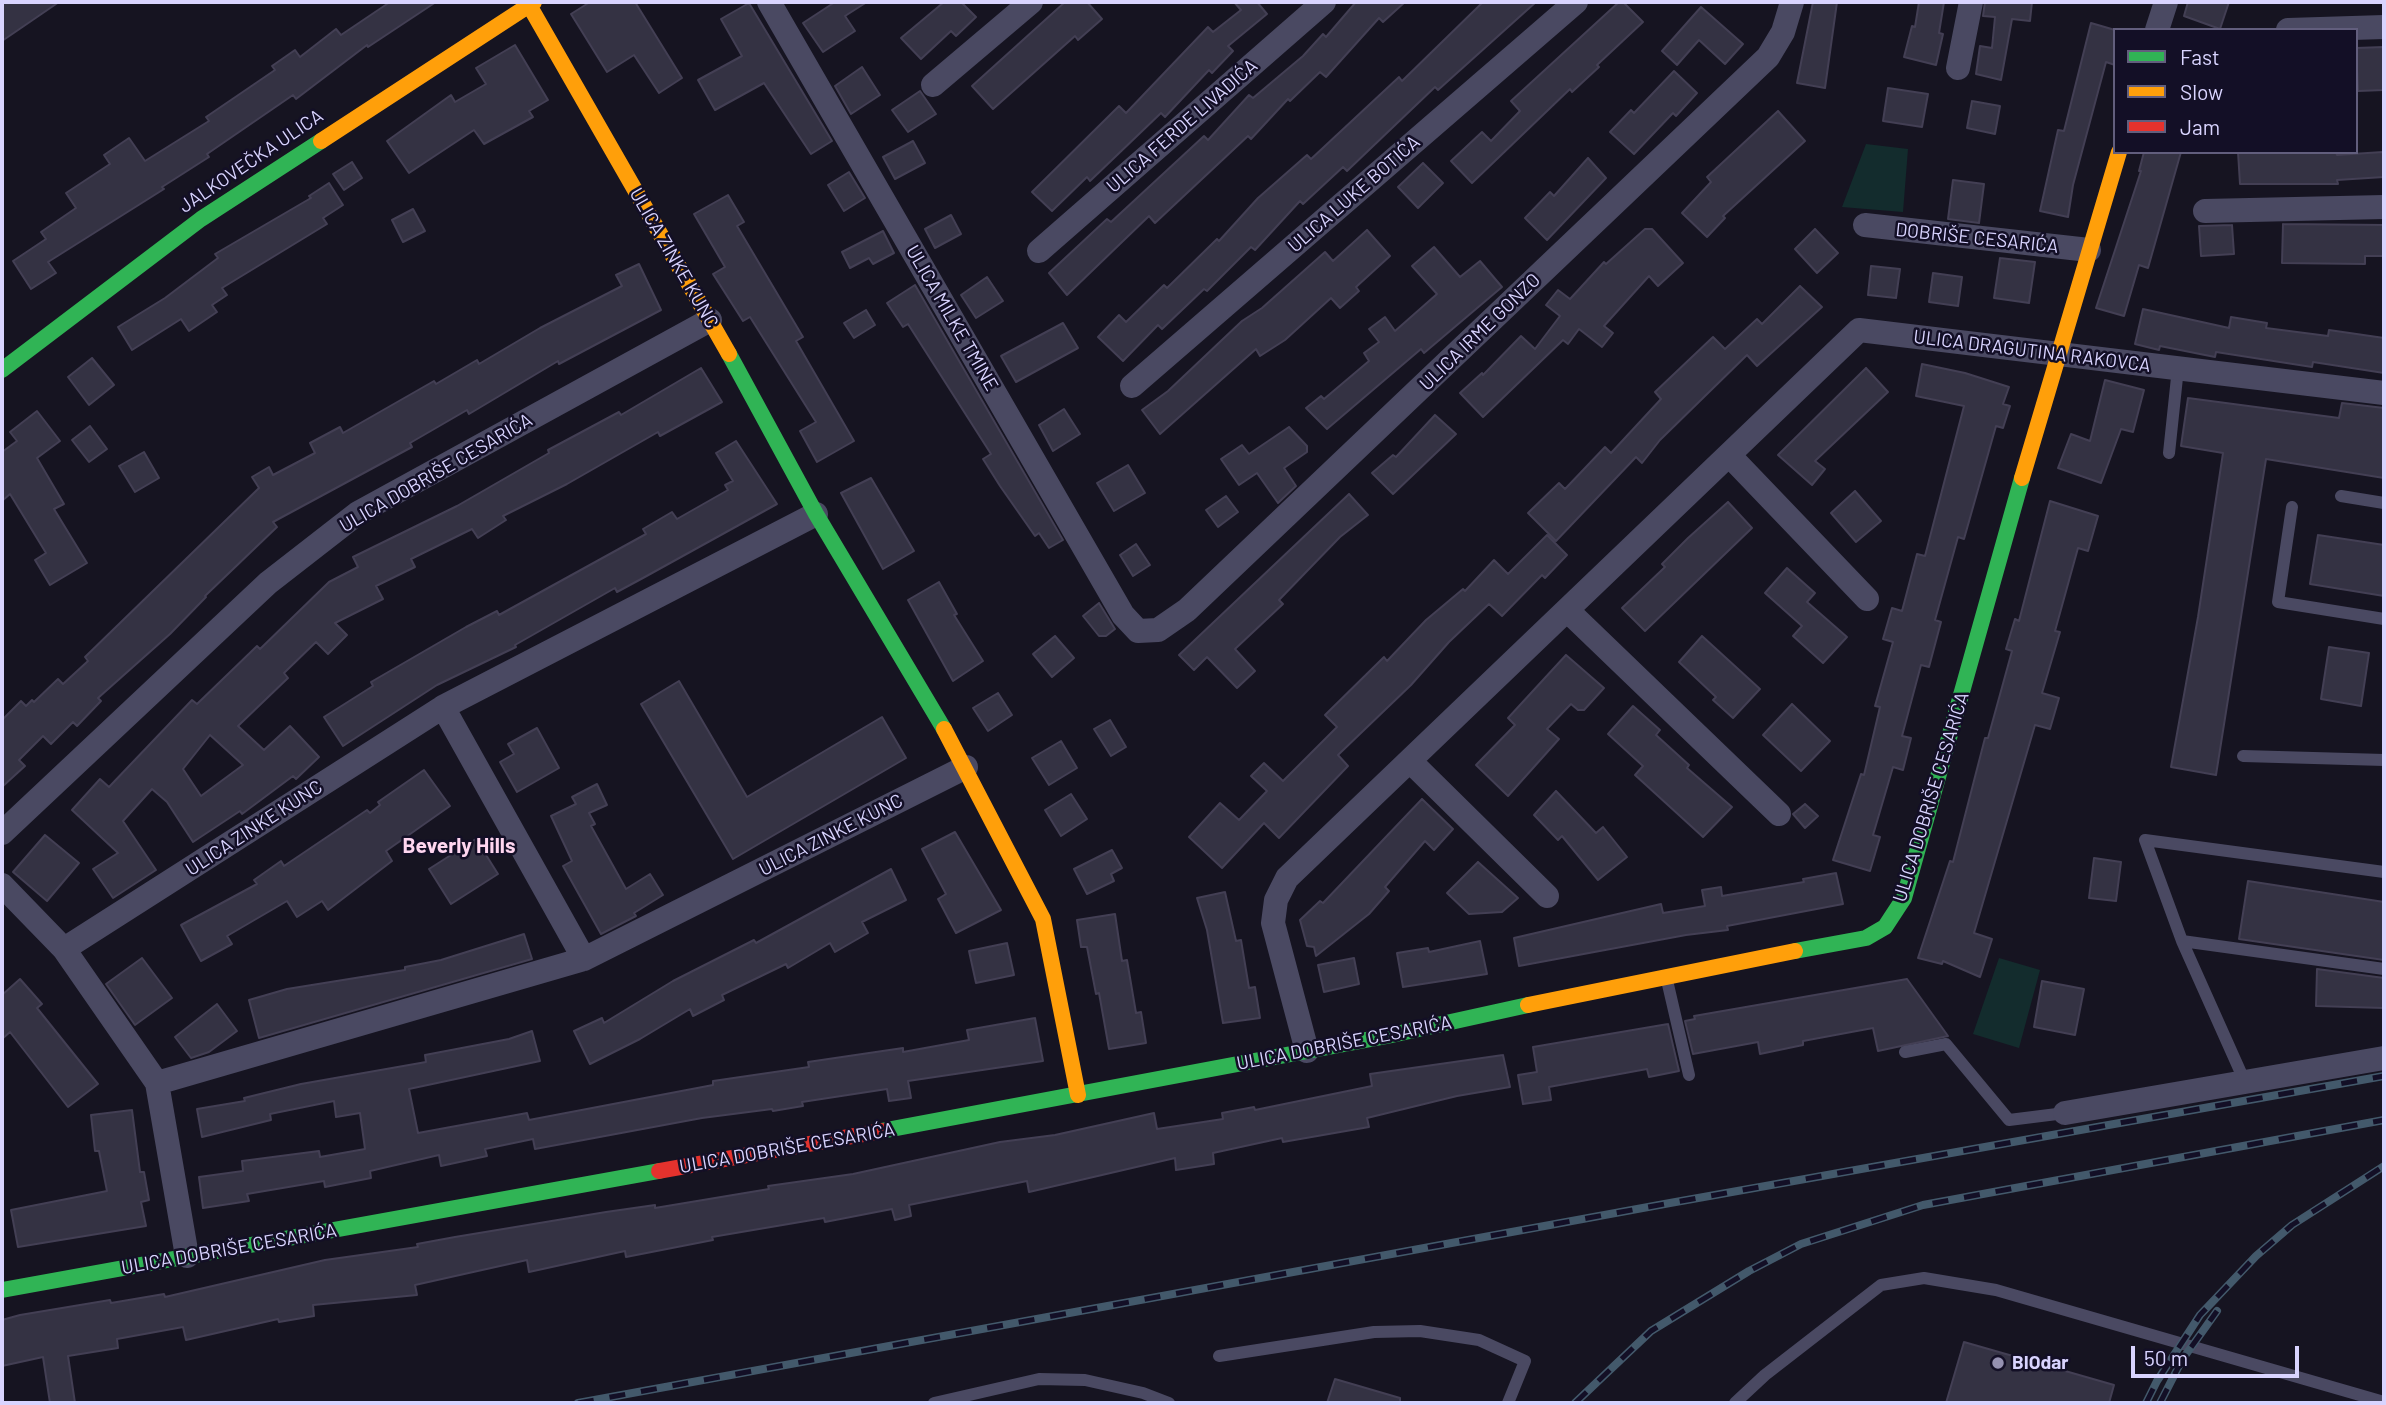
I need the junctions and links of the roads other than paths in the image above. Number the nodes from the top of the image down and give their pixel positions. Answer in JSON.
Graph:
{"nodes":[{"id":1,"x":769,"y":2,"type":"edge"},
{"id":2,"x":1031,"y":2,"type":"edge"},
{"id":3,"x":1324,"y":2,"type":"edge"},
{"id":4,"x":1576,"y":2,"type":"edge"},
{"id":5,"x":1792,"y":2,"type":"edge"},
{"id":6,"x":1971,"y":2,"type":"edge"},
{"id":7,"x":2166,"y":2,"type":"edge"},
{"id":8,"x":531,"y":3,"type":"edge"},
{"id":9,"x":2384,"y":27,"type":"edge"},
{"id":10,"x":2158,"y":28,"type":"edge"},
{"id":11,"x":2352,"y":28,"type":"edge"},
{"id":12,"x":1958,"y":68,"type":"dead end"},
{"id":13,"x":933,"y":85,"type":"dead end"},
{"id":14,"x":2118,"y":154,"type":"edge"},
{"id":15,"x":2384,"y":207,"type":"edge"},
{"id":16,"x":2205,"y":211,"type":"dead end"},
{"id":17,"x":1865,"y":225,"type":"dead end"},
{"id":18,"x":2089,"y":250,"type":"junction"},
{"id":19,"x":1039,"y":251,"type":"dead end"},
{"id":20,"x":710,"y":320,"type":"junction"},
{"id":21,"x":2057,"y":354,"type":"junction"},
{"id":22,"x":2178,"y":368,"type":"junction"},
{"id":23,"x":2,"y":370,"type":"edge"},
{"id":24,"x":1132,"y":386,"type":"dead end"},
{"id":25,"x":2384,"y":393,"type":"edge"},
{"id":26,"x":2169,"y":453,"type":"dead end"},
{"id":27,"x":1729,"y":455,"type":"junction"},
{"id":28,"x":2341,"y":496,"type":"dead end"},
{"id":29,"x":2384,"y":503,"type":"edge"},
{"id":30,"x":2292,"y":507,"type":"dead end"},
{"id":31,"x":816,"y":514,"type":"junction"},
{"id":32,"x":1867,"y":599,"type":"dead end"},
{"id":33,"x":1567,"y":610,"type":"junction"},
{"id":34,"x":2384,"y":619,"type":"edge"},
{"id":35,"x":1138,"y":631,"type":"joint"},
{"id":36,"x":443,"y":707,"type":"junction"},
{"id":37,"x":2243,"y":756,"type":"dead end"},
{"id":38,"x":2384,"y":760,"type":"edge"},
{"id":39,"x":1411,"y":762,"type":"junction"},
{"id":40,"x":966,"y":767,"type":"junction"},
{"id":41,"x":1779,"y":814,"type":"dead end"},
{"id":42,"x":2,"y":832,"type":"edge"},
{"id":43,"x":2384,"y":872,"type":"edge"},
{"id":44,"x":2,"y":885,"type":"edge"},
{"id":45,"x":1546,"y":895,"type":"dead end"},
{"id":46,"x":2182,"y":941,"type":"junction"},
{"id":47,"x":64,"y":949,"type":"junction"},
{"id":48,"x":584,"y":959,"type":"junction"},
{"id":49,"x":2384,"y":969,"type":"edge"},
{"id":50,"x":1666,"y":975,"type":"junction"},
{"id":51,"x":1307,"y":1051,"type":"junction"},
{"id":52,"x":1905,"y":1052,"type":"dead end"},
{"id":53,"x":2384,"y":1058,"type":"edge"},
{"id":54,"x":1689,"y":1075,"type":"dead end"},
{"id":55,"x":2245,"y":1082,"type":"junction"},
{"id":56,"x":157,"y":1083,"type":"junction"},
{"id":57,"x":1078,"y":1095,"type":"junction"},
{"id":58,"x":2064,"y":1113,"type":"joint"},
{"id":59,"x":187,"y":1256,"type":"junction"},
{"id":60,"x":2,"y":1290,"type":"edge"},
{"id":61,"x":1219,"y":1356,"type":"dead end"},
{"id":62,"x":2384,"y":1402,"type":"edge"},
{"id":63,"x":934,"y":1403,"type":"edge"},
{"id":64,"x":1169,"y":1403,"type":"edge"},
{"id":65,"x":1508,"y":1403,"type":"edge"},
{"id":66,"x":1735,"y":1403,"type":"edge"}],
"edges":[{"from":1,"to":35,"type":"street","name":"ULICA MILKE TMINE"},
{"from":2,"to":13,"type":"street"},
{"from":3,"to":19,"type":"street","name":"ULICA FERDE LIVADIĆA"},
{"from":4,"to":24,"type":"street","name":"ULICA LUKE BOTIĆA"},
{"from":5,"to":35,"type":"street","name":"ULICA IRME GONZO"},
{"from":6,"to":12,"type":"street"},
{"from":7,"to":10,"type":"street"},
{"from":8,"to":20,"type":"street","name":"ULICA ZINKE KUNC"},
{"from":8,"to":23,"type":"street","name":"JALKOVEČKA ULICA"},
{"from":9,"to":11,"type":"street"},
{"from":14,"to":18,"type":"street","name":"ULICA DOBRIŠE CESARIĆA"},
{"from":15,"to":16,"type":"street"},
{"from":17,"to":18,"type":"street","name":"DOBRIŠE CESARIĆA"},
{"from":18,"to":21,"type":"street","name":"ULICA DOBRIŠE CESARIĆA"},
{"from":20,"to":31,"type":"street","name":"ULICA ZINKE KUNC"},
{"from":20,"to":42,"type":"street","name":"ULICA DOBRIŠE CESARIĆA"},
{"from":21,"to":22,"type":"street","name":"ULICA DRAGUTINA RAKOVCA"},
{"from":21,"to":27,"type":"street","name":"ULICA DRAGUTINA RAKOVCA"},
{"from":21,"to":50,"type":"street","name":"ULICA DOBRIŠE CESARIĆA"},
{"from":22,"to":25,"type":"street","name":"ULICA DRAGUTINA RAKOVCA"},
{"from":22,"to":26,"type":"lane"},
{"from":27,"to":32,"type":"street"},
{"from":27,"to":33,"type":"street","name":"ULICA DRAGUTINA RAKOVCA"},
{"from":28,"to":29,"type":"lane"},
{"from":30,"to":34,"type":"lane"},
{"from":31,"to":36,"type":"street","name":"ULICA ZINKE KUNC"},
{"from":31,"to":40,"type":"street","name":"ULICA ZINKE KUNC"},
{"from":33,"to":39,"type":"street","name":"ULICA DRAGUTINA RAKOVCA"},
{"from":33,"to":41,"type":"street"},
{"from":36,"to":47,"type":"street","name":"ULICA ZINKE KUNC"},
{"from":36,"to":48,"type":"street"},
{"from":37,"to":38,"type":"lane"},
{"from":39,"to":45,"type":"street"},
{"from":39,"to":51,"type":"street","name":"ULICA DRAGUTINA RAKOVCA"},
{"from":40,"to":48,"type":"street","name":"ULICA ZINKE KUNC"},
{"from":40,"to":57,"type":"street","name":"ULICA ZINKE KUNC"},
{"from":43,"to":46,"type":"lane"},
{"from":44,"to":47,"type":"street"},
{"from":46,"to":49,"type":"lane"},
{"from":46,"to":55,"type":"lane"},
{"from":47,"to":56,"type":"street"},
{"from":48,"to":56,"type":"street","name":"ULICA ZINKE KUNC"},
{"from":50,"to":51,"type":"street","name":"ULICA DOBRIŠE CESARIĆA"},
{"from":50,"to":54,"type":"lane"},
{"from":51,"to":57,"type":"street","name":"ULICA DOBRIŠE CESARIĆA"},
{"from":52,"to":58,"type":"lane"},
{"from":53,"to":55,"type":"street"},
{"from":55,"to":58,"type":"street"},
{"from":56,"to":59,"type":"street"},
{"from":57,"to":59,"type":"street","name":"ULICA DOBRIŠE CESARIĆA"},
{"from":59,"to":60,"type":"street","name":"ULICA DOBRIŠE CESARIĆA"},
{"from":61,"to":65,"type":"lane"},
{"from":62,"to":66,"type":"lane"},
{"from":63,"to":64,"type":"lane"}]}
